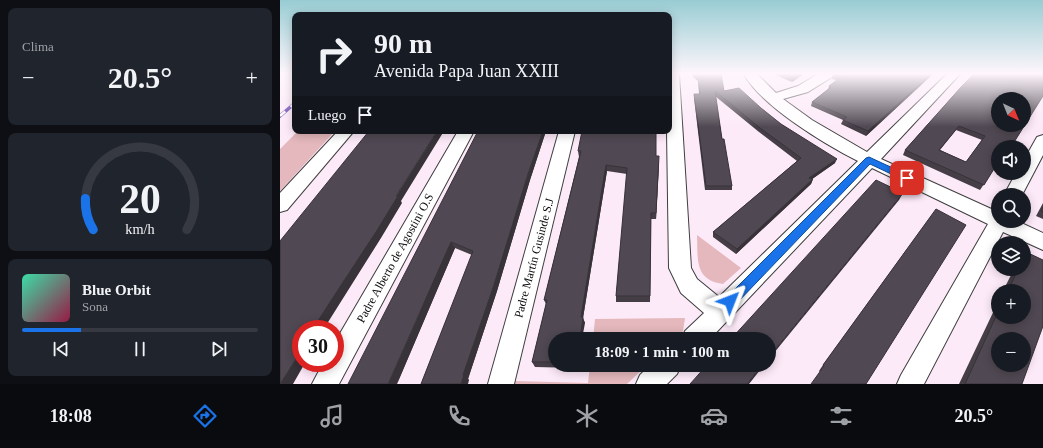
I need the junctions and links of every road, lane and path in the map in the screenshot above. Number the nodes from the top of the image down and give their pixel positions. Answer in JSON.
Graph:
{"nodes":[{"id":1,"x":674,"y":92,"type":"edge"},
{"id":2,"x":767,"y":92,"type":"edge"},
{"id":3,"x":792,"y":92,"type":"edge"},
{"id":4,"x":936,"y":92,"type":"edge"},
{"id":5,"x":773,"y":98,"type":"junction"},
{"id":6,"x":343,"y":134,"type":"edge"},
{"id":7,"x":464,"y":134,"type":"edge"},
{"id":8,"x":566,"y":134,"type":"edge"},
{"id":9,"x":1043,"y":140,"type":"edge"},
{"id":10,"x":869,"y":160,"type":"junction"},
{"id":11,"x":1017,"y":188,"type":"edge"},
{"id":12,"x":280,"y":204,"type":"edge"},
{"id":13,"x":991,"y":217,"type":"edge"},
{"id":14,"x":995,"y":228,"type":"edge"},
{"id":15,"x":1014,"y":228,"type":"edge"},
{"id":16,"x":1043,"y":242,"type":"edge"},
{"id":17,"x":720,"y":312,"type":"junction"},
{"id":18,"x":701,"y":332,"type":"edge"},
{"id":19,"x":661,"y":372,"type":"edge"},
{"id":20,"x":325,"y":384,"type":"edge"},
{"id":21,"x":502,"y":384,"type":"edge"},
{"id":22,"x":649,"y":384,"type":"edge"},
{"id":23,"x":910,"y":384,"type":"edge"}],
"edges":[{"from":1,"to":17,"type":"street"},
{"from":2,"to":5,"type":"street"},
{"from":3,"to":5,"type":"street"},
{"from":4,"to":10,"type":"street"},
{"from":5,"to":10,"type":"street"},
{"from":6,"to":12,"type":"street"},
{"from":7,"to":20,"type":"street","name":"Padre Alberto de Agostini O.S"},
{"from":8,"to":21,"type":"street","name":"Padre Martín Gusinde S.J"},
{"from":9,"to":11,"type":"street"},
{"from":10,"to":13,"type":"street"},
{"from":10,"to":17,"type":"street"},
{"from":14,"to":23,"type":"street"},
{"from":15,"to":16,"type":"street"},
{"from":17,"to":18,"type":"street"},
{"from":19,"to":22,"type":"street"}]}
